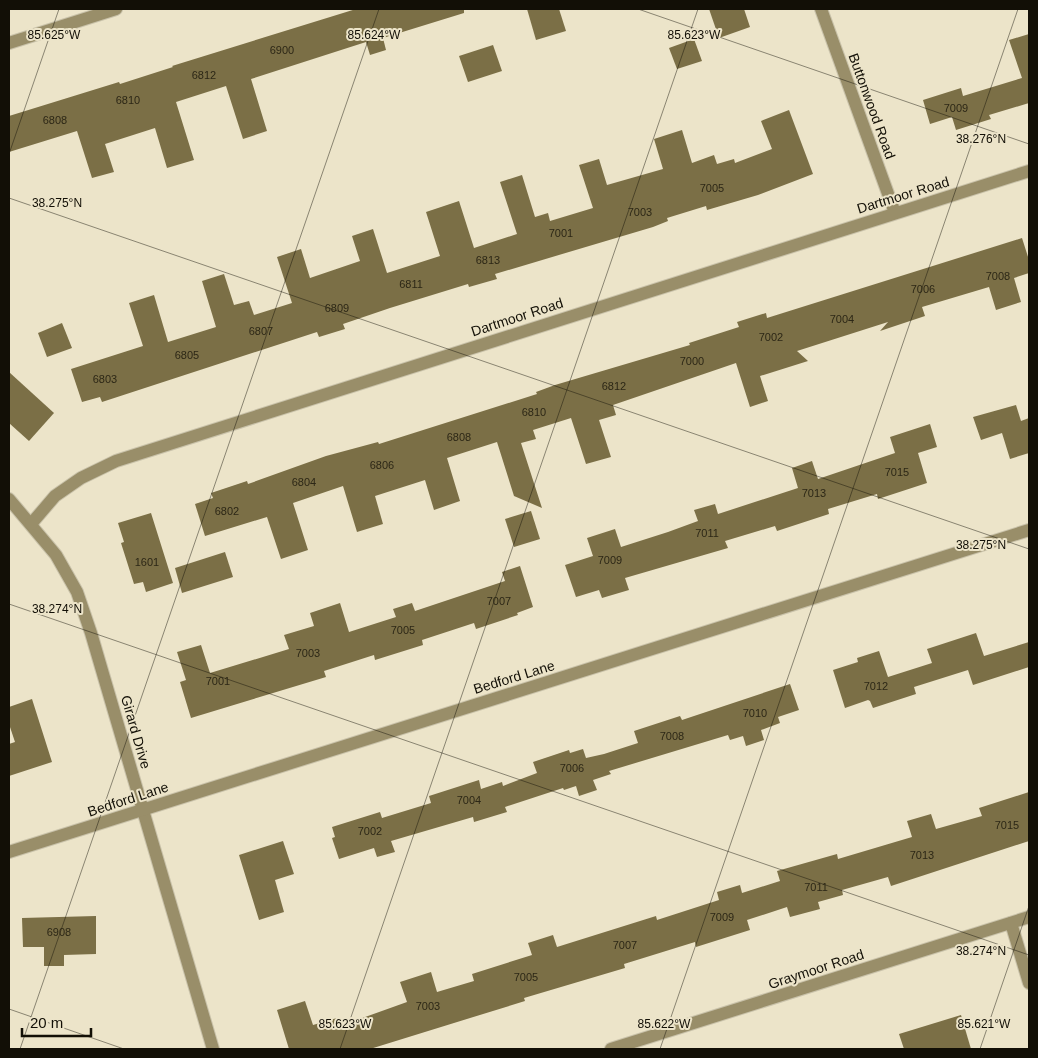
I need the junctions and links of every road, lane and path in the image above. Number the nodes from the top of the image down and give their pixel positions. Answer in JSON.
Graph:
{"nodes":[{"id":1,"x":116,"y":9,"type":"edge"},
{"id":2,"x":821,"y":9,"type":"edge"},
{"id":3,"x":9,"y":43,"type":"edge"},
{"id":4,"x":1029,"y":171,"type":"edge"},
{"id":5,"x":895,"y":213,"type":"junction"},
{"id":6,"x":9,"y":499,"type":"edge"},
{"id":7,"x":31,"y":524,"type":"junction"},
{"id":8,"x":1029,"y":530,"type":"edge"},
{"id":9,"x":142,"y":810,"type":"junction"},
{"id":10,"x":9,"y":852,"type":"edge"},
{"id":11,"x":1029,"y":917,"type":"edge"},
{"id":12,"x":1011,"y":922,"type":"junction"},
{"id":13,"x":1029,"y":984,"type":"edge"},
{"id":14,"x":630,"y":1046,"type":"edge"},
{"id":15,"x":213,"y":1049,"type":"edge"},
{"id":16,"x":611,"y":1049,"type":"edge"}],
"edges":[{"from":1,"to":3,"type":"street"},
{"from":2,"to":5,"type":"street","name":"Buttonwood Road"},
{"from":4,"to":5,"type":"street","name":"Dartmoor Road"},
{"from":5,"to":7,"type":"street","name":"Dartmoor Road"},
{"from":6,"to":7,"type":"street","name":"Girard Drive"},
{"from":7,"to":9,"type":"street","name":"Girard Drive"},
{"from":8,"to":9,"type":"street","name":"Bedford Lane"},
{"from":9,"to":10,"type":"street","name":"Bedford Lane"},
{"from":9,"to":15,"type":"street","name":"Girard Drive"},
{"from":11,"to":12,"type":"street","name":"Graymoor Road"},
{"from":12,"to":13,"type":"street"},
{"from":12,"to":14,"type":"street","name":"Graymoor Road"},
{"from":14,"to":16,"type":"street","name":"Graymoor Road"}]}
